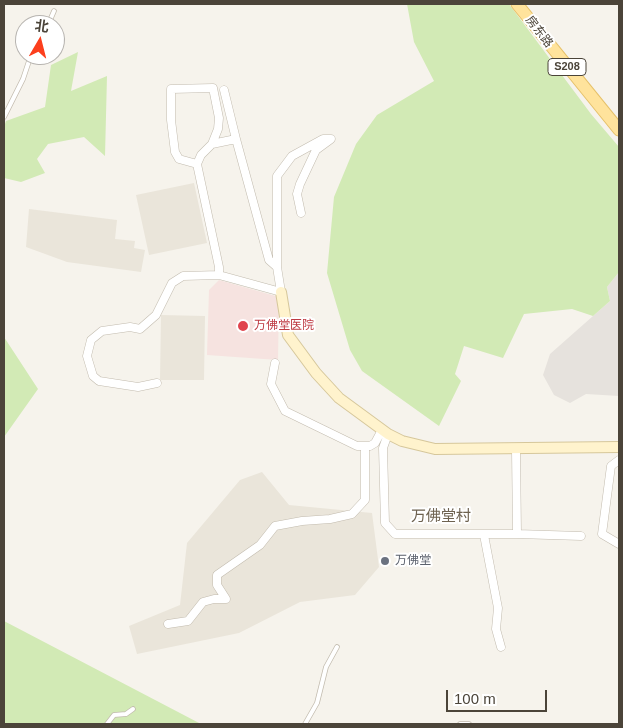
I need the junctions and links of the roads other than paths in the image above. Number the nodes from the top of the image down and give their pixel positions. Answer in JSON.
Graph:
{"nodes":[{"id":1,"x":517,"y":4,"type":"edge"},
{"id":2,"x":54,"y":11,"type":"dead end"},
{"id":3,"x":52,"y":15,"type":"edge"},
{"id":4,"x":28,"y":65,"type":"edge"},
{"id":5,"x":224,"y":90,"type":"dead end"},
{"id":6,"x":4,"y":117,"type":"edge"},
{"id":7,"x":619,"y":130,"type":"edge"},
{"id":8,"x":236,"y":138,"type":"junction"},
{"id":9,"x":212,"y":144,"type":"junction"},
{"id":10,"x":197,"y":164,"type":"junction"},
{"id":11,"x":301,"y":212,"type":"dead end"},
{"id":12,"x":277,"y":267,"type":"junction"},
{"id":13,"x":219,"y":275,"type":"junction"},
{"id":14,"x":281,"y":292,"type":"junction"},
{"id":15,"x":276,"y":363,"type":"dead end"},
{"id":16,"x":157,"y":383,"type":"dead end"},
{"id":17,"x":385,"y":432,"type":"junction"},
{"id":18,"x":365,"y":447,"type":"junction"},
{"id":19,"x":619,"y":447,"type":"edge"},
{"id":20,"x":516,"y":450,"type":"junction"},
{"id":21,"x":619,"y":460,"type":"edge"},
{"id":22,"x":517,"y":534,"type":"junction"},
{"id":23,"x":484,"y":535,"type":"junction"},
{"id":24,"x":582,"y":536,"type":"dead end"},
{"id":25,"x":619,"y":544,"type":"edge"},
{"id":26,"x":168,"y":624,"type":"dead end"},
{"id":27,"x":338,"y":646,"type":"dead end"},
{"id":28,"x":501,"y":647,"type":"dead end"},
{"id":29,"x":133,"y":709,"type":"dead end"},
{"id":30,"x":107,"y":724,"type":"edge"},
{"id":31,"x":305,"y":724,"type":"edge"},
{"id":32,"x":460,"y":724,"type":"edge"},
{"id":33,"x":470,"y":724,"type":"edge"}],
"edges":[{"from":1,"to":7,"type":"main road","name":"房东路","number":"S208"},
{"from":2,"to":3,"type":"lane"},
{"from":4,"to":6,"type":"lane"},
{"from":5,"to":8,"type":"street"},
{"from":8,"to":9,"type":"street"},
{"from":8,"to":12,"type":"street"},
{"from":9,"to":10,"type":"street"},
{"from":9,"to":10,"type":"street"},
{"from":10,"to":13,"type":"street"},
{"from":11,"to":12,"type":"street"},
{"from":12,"to":14,"type":"street"},
{"from":13,"to":14,"type":"street"},
{"from":13,"to":16,"type":"street"},
{"from":14,"to":17,"type":"street"},
{"from":15,"to":18,"type":"street"},
{"from":17,"to":18,"type":"street"},
{"from":17,"to":20,"type":"street"},
{"from":17,"to":23,"type":"street"},
{"from":18,"to":26,"type":"street"},
{"from":19,"to":20,"type":"street"},
{"from":20,"to":22,"type":"street"},
{"from":21,"to":25,"type":"street"},
{"from":22,"to":23,"type":"street"},
{"from":22,"to":24,"type":"street"},
{"from":23,"to":28,"type":"street"},
{"from":27,"to":31,"type":"lane"},
{"from":29,"to":30,"type":"lane"},
{"from":32,"to":33,"type":"lane"}]}
